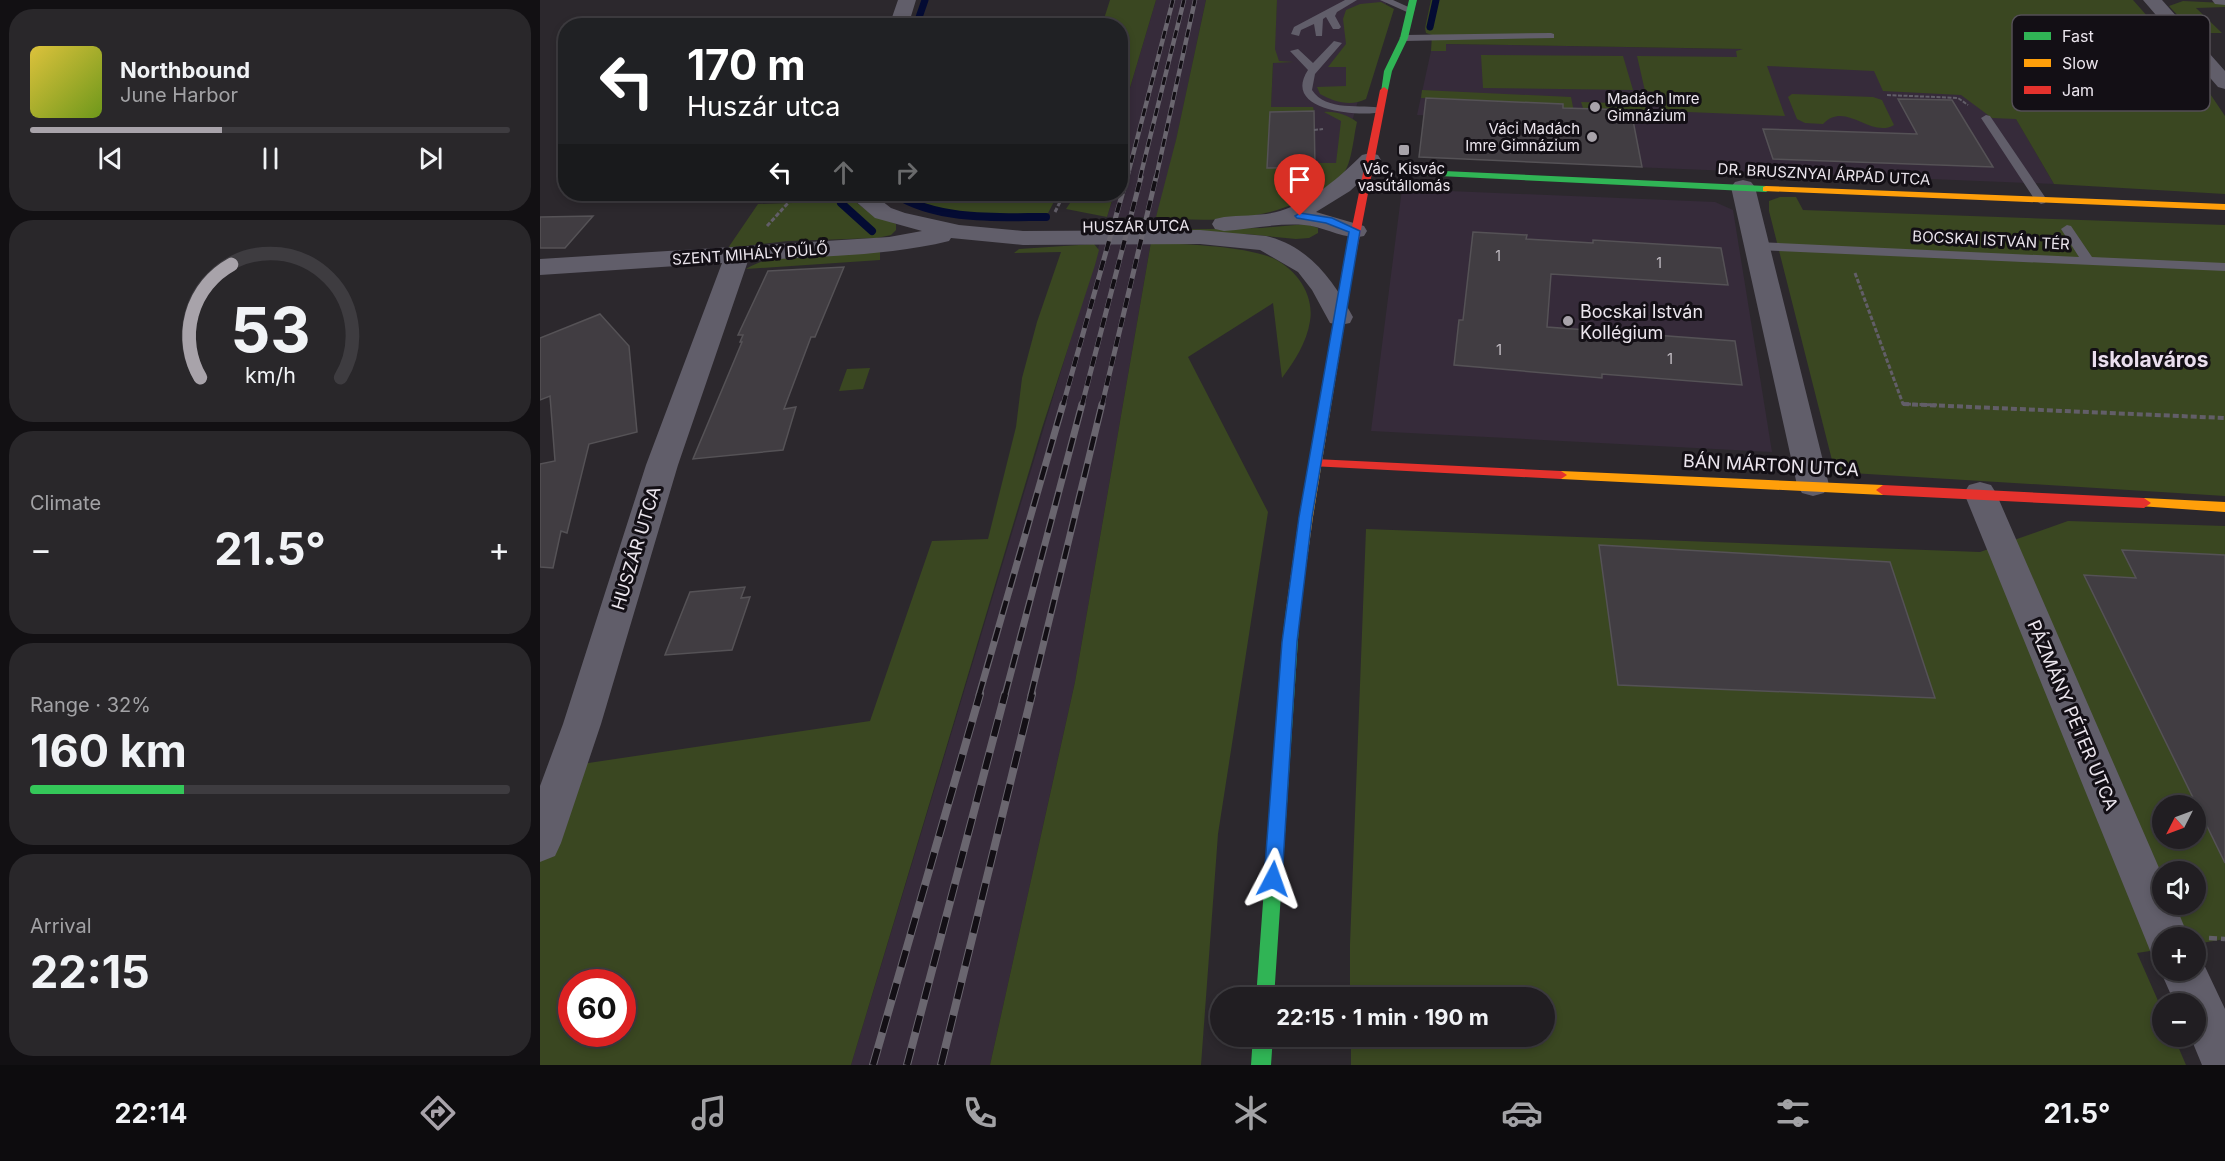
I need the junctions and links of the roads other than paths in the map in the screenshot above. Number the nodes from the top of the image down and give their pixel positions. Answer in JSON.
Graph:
{"nodes":[{"id":1,"x":907,"y":0,"type":"edge"},
{"id":2,"x":1352,"y":0,"type":"edge"},
{"id":3,"x":1385,"y":0,"type":"edge"},
{"id":4,"x":2152,"y":0,"type":"edge"},
{"id":5,"x":1412,"y":5,"type":"edge"},
{"id":6,"x":1320,"y":7,"type":"dead end"},
{"id":7,"x":1333,"y":10,"type":"junction"},
{"id":8,"x":2165,"y":15,"type":"edge"},
{"id":9,"x":901,"y":18,"type":"edge"},
{"id":10,"x":1318,"y":18,"type":"junction"},
{"id":11,"x":1336,"y":27,"type":"dead end"},
{"id":12,"x":1296,"y":34,"type":"dead end"},
{"id":13,"x":1551,"y":36,"type":"dead end"},
{"id":14,"x":1404,"y":38,"type":"junction"},
{"id":15,"x":1338,"y":43,"type":"dead end"},
{"id":16,"x":1295,"y":51,"type":"dead end"},
{"id":17,"x":2210,"y":66,"type":"edge"},
{"id":18,"x":1314,"y":70,"type":"junction"},
{"id":19,"x":2225,"y":83,"type":"edge"},
{"id":20,"x":1379,"y":110,"type":"junction"},
{"id":21,"x":1986,"y":118,"type":"road end"},
{"id":22,"x":1370,"y":160,"type":"junction"},
{"id":23,"x":1422,"y":173,"type":"dead end"},
{"id":24,"x":1743,"y":187,"type":"junction"},
{"id":25,"x":2041,"y":200,"type":"junction"},
{"id":26,"x":868,"y":201,"type":"edge"},
{"id":27,"x":2225,"y":207,"type":"edge"},
{"id":28,"x":1285,"y":217,"type":"junction"},
{"id":29,"x":2067,"y":228,"type":"dead end"},
{"id":30,"x":1354,"y":231,"type":"junction"},
{"id":31,"x":959,"y":232,"type":"junction"},
{"id":32,"x":987,"y":234,"type":"junction"},
{"id":33,"x":1266,"y":243,"type":"junction"},
{"id":34,"x":1756,"y":246,"type":"junction"},
{"id":35,"x":737,"y":255,"type":"junction"},
{"id":36,"x":2088,"y":261,"type":"junction"},
{"id":37,"x":540,"y":267,"type":"edge"},
{"id":38,"x":2225,"y":267,"type":"edge"},
{"id":39,"x":1340,"y":317,"type":"junction"},
{"id":40,"x":1315,"y":463,"type":"junction"},
{"id":41,"x":1813,"y":485,"type":"junction"},
{"id":42,"x":1980,"y":493,"type":"junction"},
{"id":43,"x":2225,"y":507,"type":"edge"},
{"id":44,"x":540,"y":843,"type":"edge"},
{"id":45,"x":2162,"y":927,"type":"edge"},
{"id":46,"x":2188,"y":981,"type":"edge"},
{"id":47,"x":1266,"y":987,"type":"edge"},
{"id":48,"x":1262,"y":1047,"type":"edge"},
{"id":49,"x":2225,"y":1061,"type":"edge"},
{"id":50,"x":1261,"y":1065,"type":"edge"}],
"edges":[{"from":1,"to":9,"type":"street"},
{"from":2,"to":7,"type":"lane"},
{"from":3,"to":5,"type":"lane"},
{"from":4,"to":8,"type":"street"},
{"from":5,"to":14,"type":"street"},
{"from":6,"to":7,"type":"lane"},
{"from":7,"to":10,"type":"lane"},
{"from":7,"to":11,"type":"lane"},
{"from":10,"to":12,"type":"lane"},
{"from":10,"to":18,"type":"lane"},
{"from":13,"to":14,"type":"lane"},
{"from":14,"to":20,"type":"street"},
{"from":15,"to":18,"type":"lane"},
{"from":16,"to":18,"type":"lane"},
{"from":17,"to":19,"type":"street"},
{"from":18,"to":20,"type":"lane"},
{"from":20,"to":22,"type":"street"},
{"from":21,"to":25,"type":"lane"},
{"from":22,"to":28,"type":"street","name":"HUSZÁR UTCA"},
{"from":22,"to":30,"type":"street"},
{"from":23,"to":24,"type":"street","name":"DR. BRUSZNYAI ÁRPÁD UTCA"},
{"from":24,"to":25,"type":"street","name":"DR. BRUSZNYAI ÁRPÁD UTCA"},
{"from":24,"to":34,"type":"street"},
{"from":25,"to":27,"type":"street","name":"DR. BRUSZNYAI ÁRPÁD UTCA"},
{"from":26,"to":31,"type":"street","name":"HUSZÁR UTCA"},
{"from":28,"to":30,"type":"street","name":"HUSZÁR UTCA"},
{"from":28,"to":32,"type":"street","name":"HUSZÁR UTCA"},
{"from":29,"to":36,"type":"lane"},
{"from":30,"to":33,"type":"street","name":"HUSZÁR UTCA"},
{"from":30,"to":39,"type":"street"},
{"from":31,"to":32,"type":"street","name":"HUSZÁR UTCA"},
{"from":31,"to":35,"type":"street","name":"SZENT MIHÁLY DŰLŐ"},
{"from":32,"to":33,"type":"street","name":"HUSZÁR UTCA"},
{"from":33,"to":39,"type":"street","name":"HUSZÁR UTCA"},
{"from":34,"to":36,"type":"lane","name":"BOCSKAI ISTVÁN TÉR"},
{"from":34,"to":41,"type":"street"},
{"from":35,"to":37,"type":"street","name":"SZENT MIHÁLY DŰLŐ"},
{"from":35,"to":44,"type":"street","name":"HUSZÁR UTCA"},
{"from":36,"to":38,"type":"lane","name":"BOCSKAI ISTVÁN TÉR"},
{"from":39,"to":40,"type":"street"},
{"from":40,"to":41,"type":"street","name":"BÁN MÁRTON UTCA"},
{"from":40,"to":47,"type":"street"},
{"from":41,"to":42,"type":"street","name":"BÁN MÁRTON UTCA"},
{"from":42,"to":43,"type":"street","name":"BÁN MÁRTON UTCA"},
{"from":42,"to":45,"type":"street","name":"PÁZMÁNY PÉTER UTCA"},
{"from":46,"to":49,"type":"street"},
{"from":48,"to":50,"type":"street"}]}
